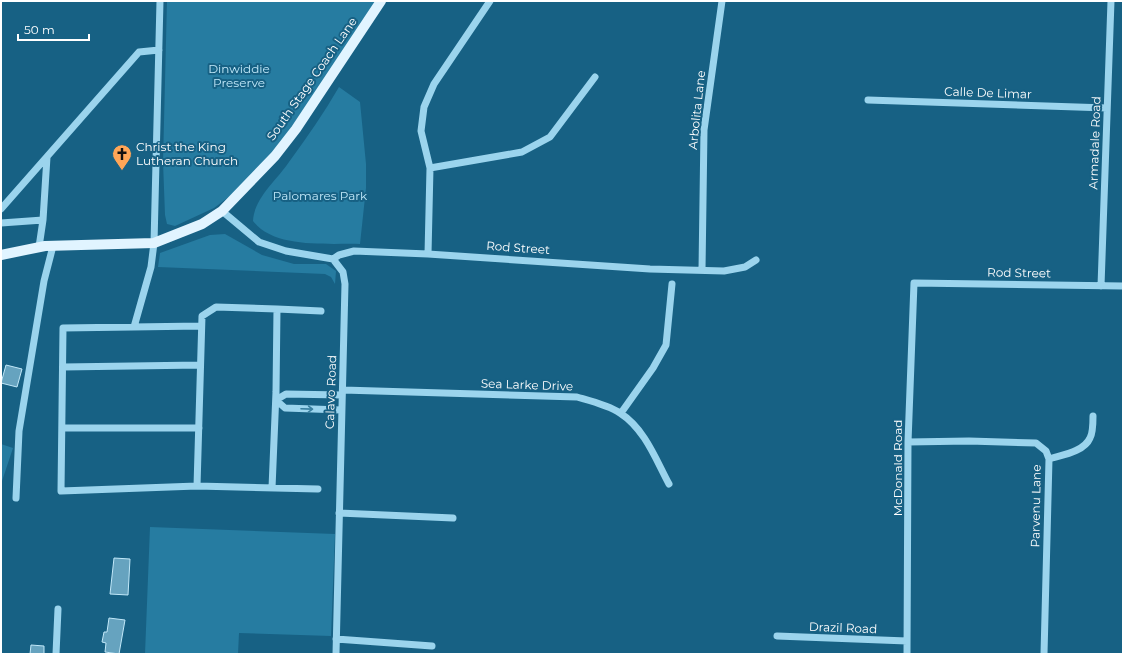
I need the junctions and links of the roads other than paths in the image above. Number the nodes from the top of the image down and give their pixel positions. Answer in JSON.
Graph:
{"nodes":[{"id":1,"x":160,"y":1,"type":"edge"},
{"id":2,"x":381,"y":1,"type":"edge"},
{"id":3,"x":490,"y":1,"type":"edge"},
{"id":4,"x":722,"y":1,"type":"edge"},
{"id":5,"x":1111,"y":1,"type":"edge"},
{"id":6,"x":159,"y":50,"type":"junction"},
{"id":7,"x":595,"y":77,"type":"dead end"},
{"id":8,"x":868,"y":100,"type":"dead end"},
{"id":9,"x":1107,"y":108,"type":"junction"},
{"id":10,"x":47,"y":157,"type":"junction"},
{"id":11,"x":430,"y":168,"type":"junction"},
{"id":12,"x":1,"y":209,"type":"edge"},
{"id":13,"x":222,"y":211,"type":"junction"},
{"id":14,"x":43,"y":220,"type":"junction"},
{"id":15,"x":1,"y":223,"type":"edge"},
{"id":16,"x":154,"y":243,"type":"junction"},
{"id":17,"x":53,"y":246,"type":"junction"},
{"id":18,"x":39,"y":248,"type":"junction"},
{"id":19,"x":428,"y":254,"type":"junction"},
{"id":20,"x":1,"y":255,"type":"edge"},
{"id":21,"x":333,"y":259,"type":"junction"},
{"id":22,"x":756,"y":260,"type":"dead end"},
{"id":23,"x":702,"y":270,"type":"junction"},
{"id":24,"x":914,"y":283,"type":"joint"},
{"id":25,"x":672,"y":284,"type":"dead end"},
{"id":26,"x":1101,"y":286,"type":"junction"},
{"id":27,"x":1123,"y":286,"type":"edge"},
{"id":28,"x":276,"y":309,"type":"junction"},
{"id":29,"x":321,"y":311,"type":"dead end"},
{"id":30,"x":201,"y":326,"type":"junction"},
{"id":31,"x":134,"y":327,"type":"junction"},
{"id":32,"x":200,"y":365,"type":"junction"},
{"id":33,"x":63,"y":367,"type":"junction"},
{"id":34,"x":342,"y":392,"type":"junction"},
{"id":35,"x":276,"y":400,"type":"junction"},
{"id":36,"x":342,"y":410,"type":"junction"},
{"id":37,"x":621,"y":413,"type":"junction"},
{"id":38,"x":1093,"y":416,"type":"dead end"},
{"id":39,"x":62,"y":428,"type":"junction"},
{"id":40,"x":199,"y":428,"type":"junction"},
{"id":41,"x":908,"y":442,"type":"junction"},
{"id":42,"x":1049,"y":459,"type":"junction"},
{"id":43,"x":669,"y":484,"type":"dead end"},
{"id":44,"x":197,"y":486,"type":"junction"},
{"id":45,"x":272,"y":488,"type":"junction"},
{"id":46,"x":318,"y":489,"type":"dead end"},
{"id":47,"x":16,"y":498,"type":"dead end"},
{"id":48,"x":339,"y":513,"type":"junction"},
{"id":49,"x":453,"y":518,"type":"dead end"},
{"id":50,"x":58,"y":609,"type":"dead end"},
{"id":51,"x":777,"y":636,"type":"dead end"},
{"id":52,"x":336,"y":639,"type":"junction"},
{"id":53,"x":907,"y":642,"type":"junction"},
{"id":54,"x":432,"y":646,"type":"dead end"},
{"id":55,"x":56,"y":654,"type":"edge"},
{"id":56,"x":336,"y":654,"type":"edge"},
{"id":57,"x":907,"y":654,"type":"edge"},
{"id":58,"x":1044,"y":654,"type":"edge"}],
"edges":[{"from":1,"to":6,"type":"street"},
{"from":2,"to":13,"type":"main road","name":"South Stage Coach Lane"},
{"from":3,"to":11,"type":"street"},
{"from":4,"to":23,"type":"street","name":"Arbolita Lane"},
{"from":5,"to":9,"type":"street","name":"Armadale Road"},
{"from":6,"to":10,"type":"street"},
{"from":6,"to":16,"type":"street"},
{"from":7,"to":11,"type":"street"},
{"from":8,"to":9,"type":"street","name":"Calle De Limar"},
{"from":9,"to":26,"type":"street","name":"Armadale Road"},
{"from":10,"to":12,"type":"street"},
{"from":10,"to":14,"type":"street"},
{"from":11,"to":19,"type":"street"},
{"from":13,"to":16,"type":"main road","name":"South Stage Coach Lane"},
{"from":13,"to":21,"type":"street"},
{"from":14,"to":15,"type":"street"},
{"from":14,"to":18,"type":"street"},
{"from":16,"to":17,"type":"main road","name":"South Stage Coach Lane"},
{"from":16,"to":31,"type":"street"},
{"from":17,"to":18,"type":"main road","name":"South Stage Coach Lane"},
{"from":17,"to":47,"type":"street"},
{"from":18,"to":20,"type":"main road","name":"South Stage Coach Lane"},
{"from":19,"to":21,"type":"street","name":"Rod Street"},
{"from":19,"to":23,"type":"street","name":"Rod Street"},
{"from":21,"to":34,"type":"street","name":"Calavo Road"},
{"from":22,"to":23,"type":"street","name":"Rod Street"},
{"from":24,"to":26,"type":"street","name":"Rod Street"},
{"from":24,"to":41,"type":"street","name":"McDonald Road"},
{"from":25,"to":37,"type":"street"},
{"from":26,"to":27,"type":"street","name":"Rod Street"},
{"from":28,"to":29,"type":"street"},
{"from":28,"to":30,"type":"street"},
{"from":28,"to":35,"type":"street"},
{"from":30,"to":31,"type":"street"},
{"from":30,"to":32,"type":"street"},
{"from":31,"to":33,"type":"street"},
{"from":32,"to":33,"type":"street"},
{"from":32,"to":40,"type":"street"},
{"from":33,"to":39,"type":"street"},
{"from":34,"to":35,"type":"street","name":"Sea Larke Drive"},
{"from":34,"to":36,"type":"street","name":"Calavo Road"},
{"from":34,"to":37,"type":"street","name":"Sea Larke Drive"},
{"from":35,"to":36,"type":"street","one_way":true},
{"from":35,"to":45,"type":"street"},
{"from":36,"to":48,"type":"street","name":"Calavo Road"},
{"from":37,"to":43,"type":"street","name":"Sea Larke Drive"},
{"from":38,"to":42,"type":"street"},
{"from":39,"to":40,"type":"street"},
{"from":39,"to":44,"type":"street"},
{"from":40,"to":44,"type":"street"},
{"from":41,"to":42,"type":"street","name":"Parvenu Lane"},
{"from":41,"to":53,"type":"street","name":"McDonald Road"},
{"from":42,"to":58,"type":"street","name":"Parvenu Lane"},
{"from":44,"to":45,"type":"street"},
{"from":45,"to":46,"type":"street"},
{"from":48,"to":49,"type":"street"},
{"from":48,"to":52,"type":"street","name":"Calavo Road"},
{"from":50,"to":55,"type":"street"},
{"from":51,"to":53,"type":"street","name":"Drazil Road"},
{"from":52,"to":54,"type":"street"},
{"from":52,"to":56,"type":"street","name":"Calavo Road"},
{"from":53,"to":57,"type":"street","name":"McDonald Road"}]}
